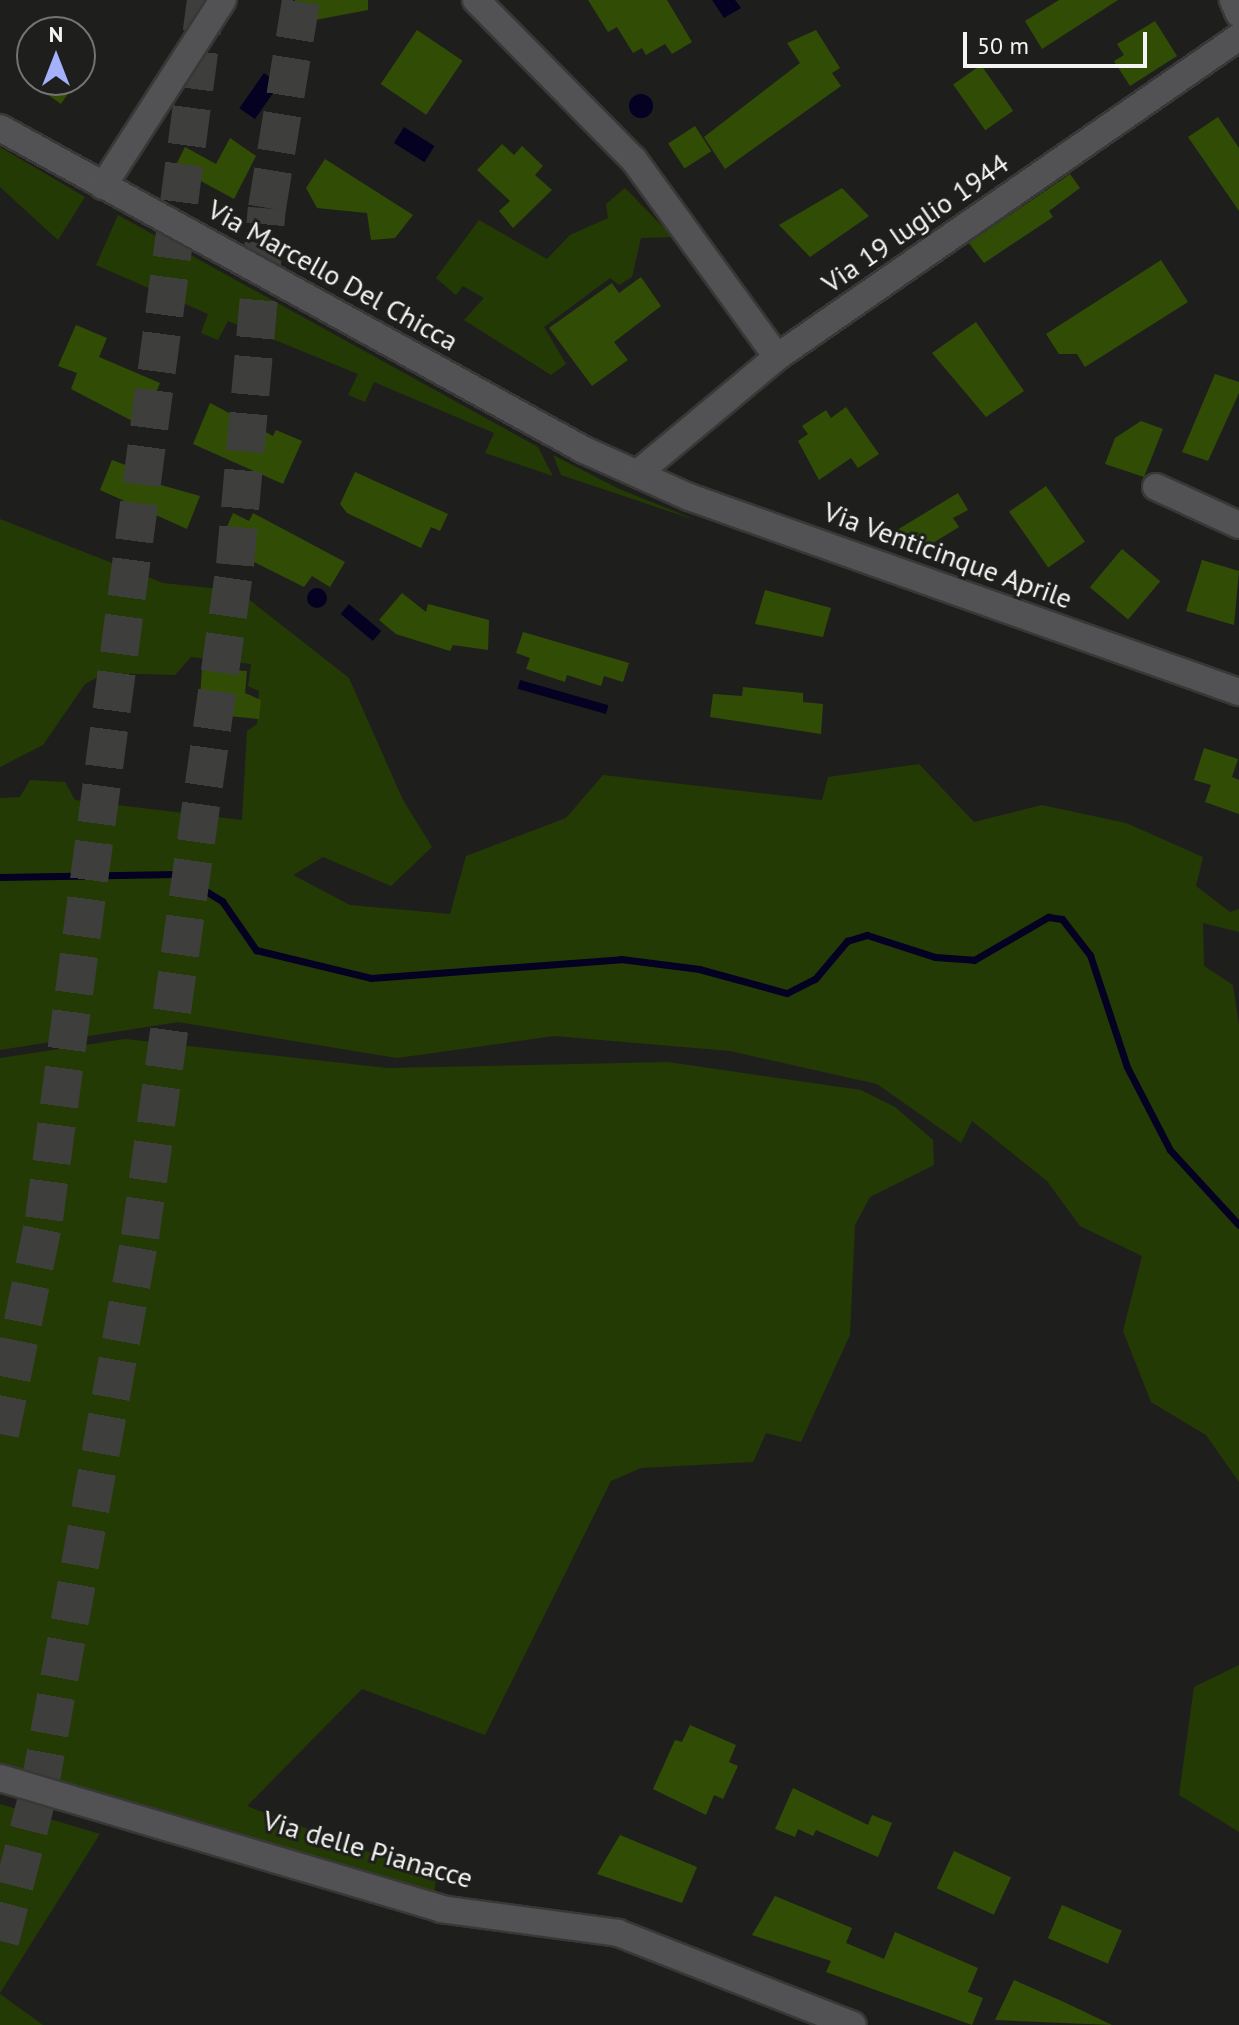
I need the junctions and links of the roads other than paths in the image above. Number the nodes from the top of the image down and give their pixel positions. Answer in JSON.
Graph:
{"nodes":[{"id":1,"x":223,"y":0,"type":"edge"},
{"id":2,"x":476,"y":0,"type":"edge"},
{"id":3,"x":1233,"y":0,"type":"edge"},
{"id":4,"x":1239,"y":14,"type":"edge"},
{"id":5,"x":1239,"y":37,"type":"edge"},
{"id":6,"x":0,"y":128,"type":"edge"},
{"id":7,"x":103,"y":186,"type":"junction"},
{"id":8,"x":777,"y":357,"type":"junction"},
{"id":9,"x":638,"y":473,"type":"junction"},
{"id":10,"x":1156,"y":487,"type":"dead end"},
{"id":11,"x":1239,"y":525,"type":"edge"},
{"id":12,"x":1239,"y":692,"type":"edge"},
{"id":13,"x":0,"y":1778,"type":"edge"},
{"id":14,"x":853,"y":2025,"type":"edge"}],
"edges":[{"from":1,"to":7,"type":"street"},
{"from":2,"to":8,"type":"street"},
{"from":3,"to":4,"type":"street"},
{"from":5,"to":8,"type":"street","name":"Via 19 luglio 1944"},
{"from":6,"to":7,"type":"street","name":"Via Marcello Del Chicca"},
{"from":7,"to":9,"type":"street","name":"Via Marcello Del Chicca"},
{"from":8,"to":9,"type":"street","name":"Via 19 luglio 1944"},
{"from":9,"to":12,"type":"street","name":"Via Venticinque Aprile"},
{"from":10,"to":11,"type":"street"},
{"from":13,"to":14,"type":"street","name":"Via delle Pianacce"}]}
